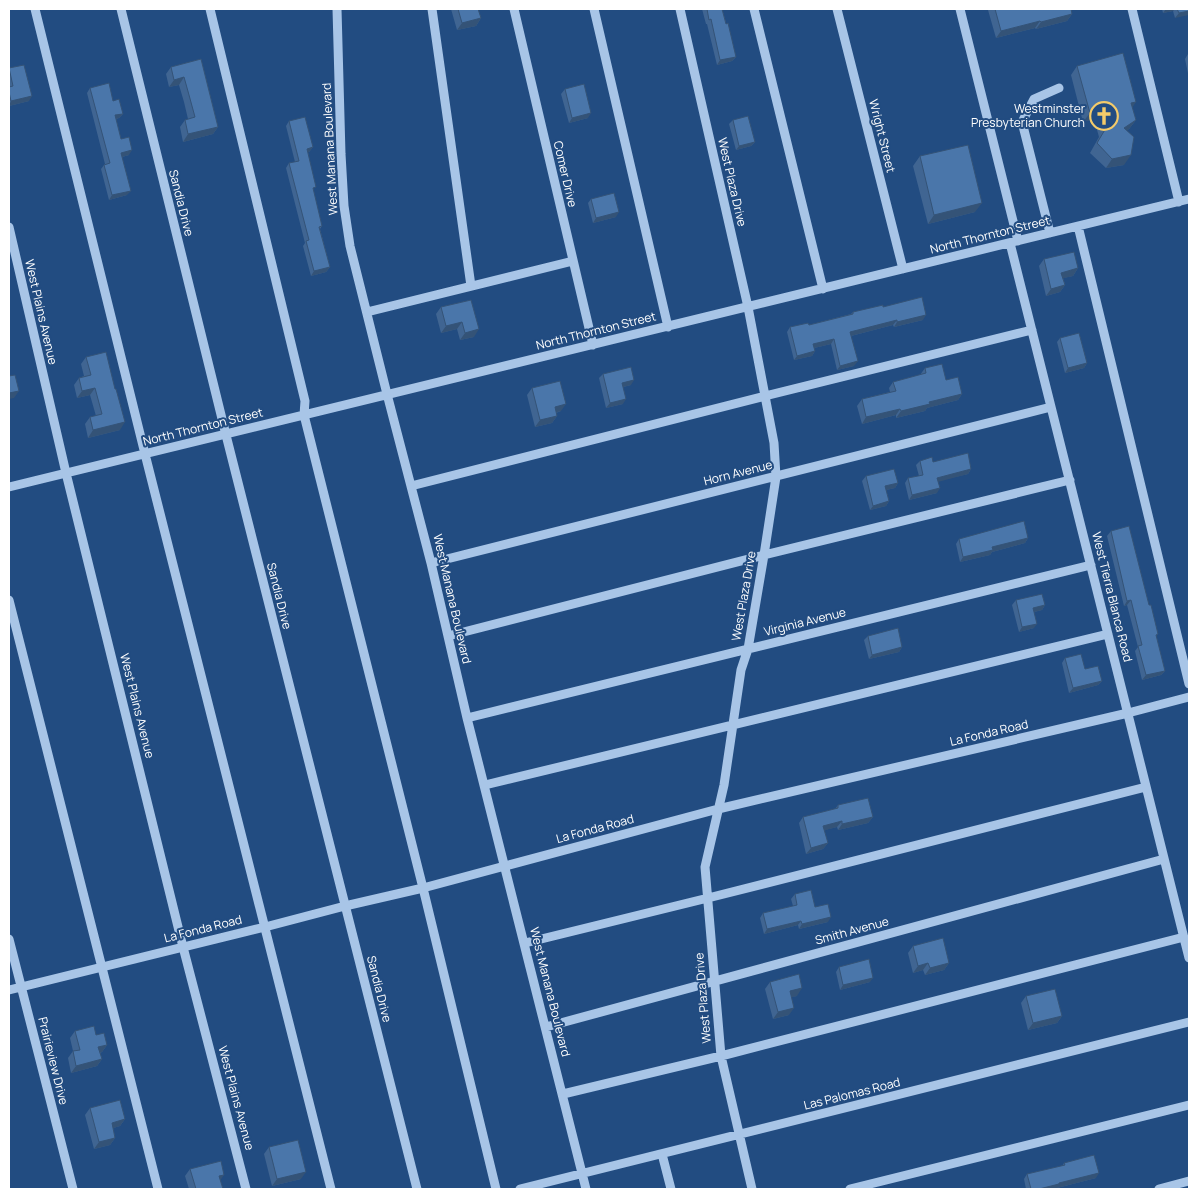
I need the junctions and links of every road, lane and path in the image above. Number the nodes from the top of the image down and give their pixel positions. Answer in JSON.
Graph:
{"nodes":[{"id":1,"x":35,"y":9,"type":"edge"},
{"id":2,"x":121,"y":9,"type":"edge"},
{"id":3,"x":210,"y":9,"type":"edge"},
{"id":4,"x":337,"y":9,"type":"edge"},
{"id":5,"x":432,"y":9,"type":"edge"},
{"id":6,"x":514,"y":9,"type":"edge"},
{"id":7,"x":594,"y":9,"type":"edge"},
{"id":8,"x":680,"y":9,"type":"edge"},
{"id":9,"x":754,"y":9,"type":"edge"},
{"id":10,"x":837,"y":9,"type":"edge"},
{"id":11,"x":960,"y":9,"type":"edge"},
{"id":12,"x":1132,"y":9,"type":"edge"},
{"id":13,"x":1059,"y":88,"type":"dead end"},
{"id":14,"x":1189,"y":199,"type":"edge"},
{"id":15,"x":1179,"y":202,"type":"junction"},
{"id":16,"x":1078,"y":226,"type":"junction"},
{"id":17,"x":9,"y":227,"type":"edge"},
{"id":18,"x":1050,"y":233,"type":"junction"},
{"id":19,"x":1014,"y":242,"type":"junction"},
{"id":20,"x":573,"y":261,"type":"junction"},
{"id":21,"x":903,"y":269,"type":"junction"},
{"id":22,"x":471,"y":286,"type":"junction"},
{"id":23,"x":823,"y":289,"type":"junction"},
{"id":24,"x":748,"y":307,"type":"junction"},
{"id":25,"x":366,"y":312,"type":"junction"},
{"id":26,"x":668,"y":327,"type":"junction"},
{"id":27,"x":1032,"y":330,"type":"junction"},
{"id":28,"x":593,"y":345,"type":"junction"},
{"id":29,"x":387,"y":394,"type":"junction"},
{"id":30,"x":765,"y":396,"type":"junction"},
{"id":31,"x":1051,"y":407,"type":"junction"},
{"id":32,"x":304,"y":415,"type":"junction"},
{"id":33,"x":226,"y":435,"type":"junction"},
{"id":34,"x":145,"y":454,"type":"junction"},
{"id":35,"x":66,"y":473,"type":"junction"},
{"id":36,"x":776,"y":477,"type":"junction"},
{"id":37,"x":1070,"y":480,"type":"junction"},
{"id":38,"x":411,"y":486,"type":"junction"},
{"id":39,"x":9,"y":487,"type":"edge"},
{"id":40,"x":764,"y":555,"type":"junction"},
{"id":41,"x":431,"y":563,"type":"junction"},
{"id":42,"x":1091,"y":565,"type":"junction"},
{"id":43,"x":9,"y":600,"type":"edge"},
{"id":44,"x":1108,"y":634,"type":"junction"},
{"id":45,"x":448,"y":636,"type":"junction"},
{"id":46,"x":748,"y":649,"type":"junction"},
{"id":47,"x":1189,"y":684,"type":"edge"},
{"id":48,"x":1189,"y":697,"type":"edge"},
{"id":49,"x":1128,"y":713,"type":"junction"},
{"id":50,"x":467,"y":718,"type":"junction"},
{"id":51,"x":733,"y":725,"type":"junction"},
{"id":52,"x":485,"y":785,"type":"junction"},
{"id":53,"x":1146,"y":787,"type":"junction"},
{"id":54,"x":718,"y":809,"type":"junction"},
{"id":55,"x":1164,"y":859,"type":"junction"},
{"id":56,"x":505,"y":866,"type":"junction"},
{"id":57,"x":423,"y":888,"type":"junction"},
{"id":58,"x":708,"y":898,"type":"junction"},
{"id":59,"x":344,"y":906,"type":"junction"},
{"id":60,"x":265,"y":927,"type":"junction"},
{"id":61,"x":1184,"y":937,"type":"junction"},
{"id":62,"x":9,"y":939,"type":"edge"},
{"id":63,"x":525,"y":943,"type":"junction"},
{"id":64,"x":183,"y":947,"type":"junction"},
{"id":65,"x":1189,"y":958,"type":"edge"},
{"id":66,"x":102,"y":967,"type":"junction"},
{"id":67,"x":714,"y":981,"type":"junction"},
{"id":68,"x":21,"y":987,"type":"junction"},
{"id":69,"x":9,"y":990,"type":"edge"},
{"id":70,"x":1189,"y":1022,"type":"edge"},
{"id":71,"x":546,"y":1027,"type":"junction"},
{"id":72,"x":721,"y":1056,"type":"junction"},
{"id":73,"x":563,"y":1094,"type":"junction"},
{"id":74,"x":1189,"y":1105,"type":"edge"},
{"id":75,"x":738,"y":1135,"type":"junction"},
{"id":76,"x":662,"y":1154,"type":"junction"},
{"id":77,"x":582,"y":1174,"type":"junction"},
{"id":78,"x":1189,"y":1181,"type":"edge"},
{"id":79,"x":73,"y":1189,"type":"edge"},
{"id":80,"x":158,"y":1189,"type":"edge"},
{"id":81,"x":246,"y":1189,"type":"edge"},
{"id":82,"x":331,"y":1189,"type":"edge"},
{"id":83,"x":417,"y":1189,"type":"edge"},
{"id":84,"x":496,"y":1189,"type":"edge"},
{"id":85,"x":520,"y":1189,"type":"edge"},
{"id":86,"x":586,"y":1189,"type":"edge"},
{"id":87,"x":671,"y":1189,"type":"edge"},
{"id":88,"x":752,"y":1189,"type":"edge"},
{"id":89,"x":850,"y":1189,"type":"edge"},
{"id":90,"x":1159,"y":1189,"type":"edge"}],
"edges":[{"from":1,"to":34,"type":"street"},
{"from":2,"to":33,"type":"street","name":"Sandia Drive"},
{"from":3,"to":32,"type":"street"},
{"from":4,"to":25,"type":"street","name":"West Manana Boulevard"},
{"from":5,"to":22,"type":"street"},
{"from":6,"to":20,"type":"street","name":"Comer Drive"},
{"from":7,"to":26,"type":"street"},
{"from":8,"to":24,"type":"street","name":"West Plaza Drive"},
{"from":9,"to":23,"type":"street"},
{"from":10,"to":21,"type":"street","name":"Wright Street"},
{"from":11,"to":19,"type":"street","name":"West Tierra Blanca Road"},
{"from":12,"to":15,"type":"street"},
{"from":13,"to":18,"type":"street"},
{"from":14,"to":15,"type":"street","name":"North Thornton Street"},
{"from":15,"to":16,"type":"street","name":"North Thornton Street"},
{"from":16,"to":18,"type":"street","name":"North Thornton Street"},
{"from":16,"to":47,"type":"street"},
{"from":17,"to":35,"type":"street","name":"West Plains Avenue"},
{"from":18,"to":19,"type":"street","name":"North Thornton Street"},
{"from":19,"to":21,"type":"street","name":"North Thornton Street"},
{"from":19,"to":27,"type":"street","name":"West Tierra Blanca Road"},
{"from":20,"to":22,"type":"street"},
{"from":20,"to":28,"type":"street","name":"Comer Drive"},
{"from":21,"to":23,"type":"street","name":"North Thornton Street"},
{"from":22,"to":25,"type":"street"},
{"from":23,"to":24,"type":"street","name":"North Thornton Street"},
{"from":24,"to":26,"type":"street","name":"North Thornton Street"},
{"from":24,"to":30,"type":"street","name":"West Plaza Drive"},
{"from":25,"to":29,"type":"street","name":"West Manana Boulevard"},
{"from":26,"to":28,"type":"street","name":"North Thornton Street"},
{"from":27,"to":30,"type":"street"},
{"from":27,"to":31,"type":"street","name":"West Tierra Blanca Road"},
{"from":28,"to":29,"type":"street","name":"North Thornton Street"},
{"from":29,"to":32,"type":"street","name":"North Thornton Street"},
{"from":29,"to":38,"type":"street","name":"West Manana Boulevard"},
{"from":30,"to":36,"type":"street","name":"West Plaza Drive"},
{"from":30,"to":38,"type":"street"},
{"from":31,"to":36,"type":"street","name":"Horn Avenue"},
{"from":31,"to":37,"type":"street","name":"West Tierra Blanca Road"},
{"from":32,"to":33,"type":"street","name":"North Thornton Street"},
{"from":32,"to":57,"type":"street"},
{"from":33,"to":34,"type":"street","name":"North Thornton Street"},
{"from":33,"to":59,"type":"street","name":"Sandia Drive"},
{"from":34,"to":35,"type":"street","name":"North Thornton Street"},
{"from":34,"to":60,"type":"street"},
{"from":35,"to":39,"type":"street","name":"North Thornton Street"},
{"from":35,"to":64,"type":"street","name":"West Plains Avenue"},
{"from":36,"to":40,"type":"street","name":"West Plaza Drive"},
{"from":36,"to":41,"type":"street","name":"Horn Avenue"},
{"from":37,"to":40,"type":"street"},
{"from":37,"to":42,"type":"street","name":"West Tierra Blanca Road"},
{"from":38,"to":41,"type":"street","name":"West Manana Boulevard"},
{"from":40,"to":45,"type":"street"},
{"from":40,"to":46,"type":"street","name":"West Plaza Drive"},
{"from":41,"to":45,"type":"street","name":"West Manana Boulevard"},
{"from":42,"to":44,"type":"street","name":"West Tierra Blanca Road"},
{"from":42,"to":46,"type":"street","name":"Virginia Avenue"},
{"from":43,"to":66,"type":"street"},
{"from":44,"to":49,"type":"street","name":"West Tierra Blanca Road"},
{"from":44,"to":51,"type":"street"},
{"from":45,"to":50,"type":"street","name":"West Manana Boulevard"},
{"from":46,"to":50,"type":"street","name":"Virginia Avenue"},
{"from":46,"to":51,"type":"street","name":"West Plaza Drive"},
{"from":48,"to":49,"type":"street","name":"La Fonda Road"},
{"from":49,"to":53,"type":"street","name":"West Tierra Blanca Road"},
{"from":49,"to":54,"type":"street","name":"La Fonda Road"},
{"from":50,"to":52,"type":"street","name":"West Manana Boulevard"},
{"from":51,"to":52,"type":"street"},
{"from":51,"to":54,"type":"street","name":"West Plaza Drive"},
{"from":52,"to":56,"type":"street","name":"West Manana Boulevard"},
{"from":53,"to":55,"type":"street","name":"West Tierra Blanca Road"},
{"from":53,"to":58,"type":"street"},
{"from":54,"to":56,"type":"street","name":"La Fonda Road"},
{"from":54,"to":58,"type":"street","name":"West Plaza Drive"},
{"from":55,"to":61,"type":"street","name":"West Tierra Blanca Road"},
{"from":55,"to":67,"type":"street","name":"Smith Avenue"},
{"from":56,"to":57,"type":"street","name":"La Fonda Road"},
{"from":56,"to":63,"type":"street","name":"West Manana Boulevard"},
{"from":57,"to":59,"type":"street","name":"La Fonda Road"},
{"from":57,"to":84,"type":"street"},
{"from":58,"to":63,"type":"street"},
{"from":58,"to":67,"type":"street","name":"West Plaza Drive"},
{"from":59,"to":60,"type":"street","name":"La Fonda Road"},
{"from":59,"to":83,"type":"street","name":"Sandia Drive"},
{"from":60,"to":64,"type":"street","name":"La Fonda Road"},
{"from":60,"to":82,"type":"street"},
{"from":61,"to":65,"type":"street","name":"West Tierra Blanca Road"},
{"from":61,"to":72,"type":"street"},
{"from":62,"to":68,"type":"street","name":"Prairieview Drive"},
{"from":63,"to":71,"type":"street","name":"West Manana Boulevard"},
{"from":64,"to":66,"type":"street","name":"La Fonda Road"},
{"from":64,"to":81,"type":"street","name":"West Plains Avenue"},
{"from":66,"to":68,"type":"street","name":"La Fonda Road"},
{"from":66,"to":80,"type":"street"},
{"from":67,"to":71,"type":"street","name":"Smith Avenue"},
{"from":67,"to":72,"type":"street","name":"West Plaza Drive"},
{"from":68,"to":69,"type":"street","name":"La Fonda Road"},
{"from":68,"to":79,"type":"street","name":"Prairieview Drive"},
{"from":70,"to":75,"type":"street","name":"Las Palomas Road"},
{"from":71,"to":73,"type":"street","name":"West Manana Boulevard"},
{"from":72,"to":73,"type":"street"},
{"from":72,"to":75,"type":"street","name":"West Plaza Drive"},
{"from":73,"to":77,"type":"street","name":"West Manana Boulevard"},
{"from":74,"to":89,"type":"street"},
{"from":75,"to":76,"type":"street","name":"Las Palomas Road"},
{"from":75,"to":88,"type":"street","name":"West Plaza Drive"},
{"from":76,"to":77,"type":"street","name":"Las Palomas Road"},
{"from":76,"to":87,"type":"street"},
{"from":77,"to":85,"type":"street","name":"Las Palomas Road"},
{"from":77,"to":86,"type":"street","name":"West Manana Boulevard"},
{"from":78,"to":90,"type":"street"}]}
